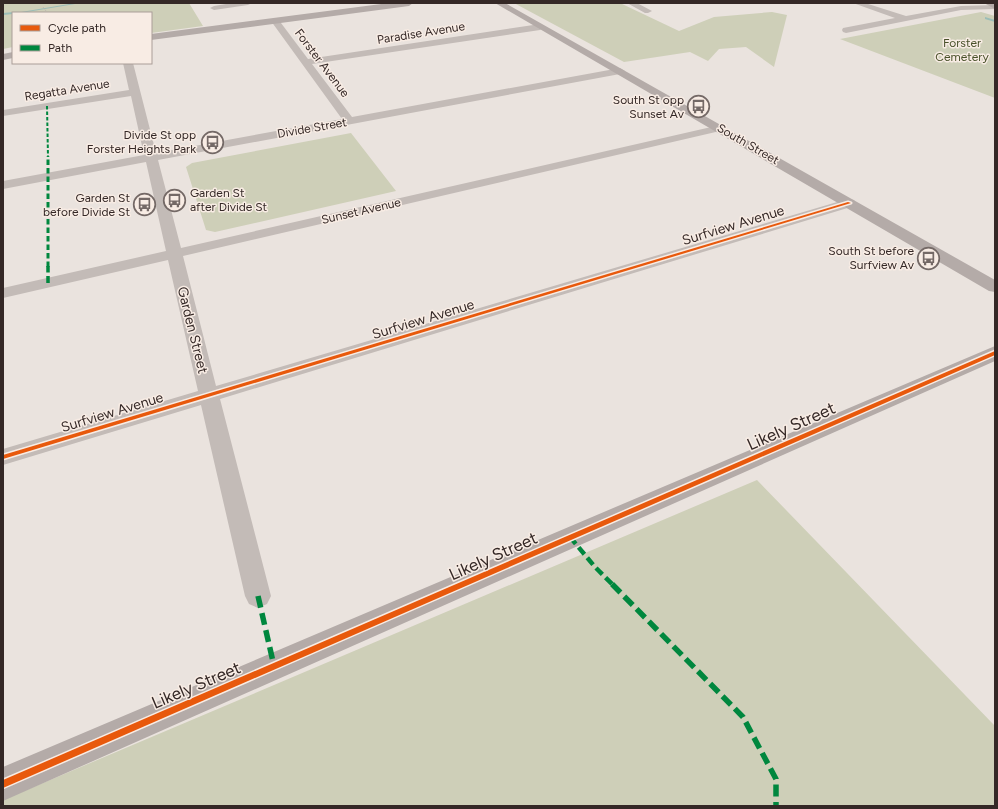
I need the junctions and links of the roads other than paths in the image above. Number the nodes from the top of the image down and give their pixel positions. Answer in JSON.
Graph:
{"nodes":[{"id":1,"x":248,"y":3,"type":"edge"},
{"id":2,"x":409,"y":3,"type":"edge"},
{"id":3,"x":499,"y":3,"type":"edge"},
{"id":4,"x":631,"y":3,"type":"edge"},
{"id":5,"x":857,"y":3,"type":"edge"},
{"id":6,"x":988,"y":3,"type":"edge"},
{"id":7,"x":995,"y":6,"type":"edge"},
{"id":8,"x":214,"y":8,"type":"dead end"},
{"id":9,"x":648,"y":11,"type":"dead end"},
{"id":10,"x":904,"y":18,"type":"junction"},
{"id":11,"x":274,"y":21,"type":"junction"},
{"id":12,"x":540,"y":27,"type":"junction"},
{"id":13,"x":846,"y":30,"type":"dead end"},
{"id":14,"x":152,"y":37,"type":"edge"},
{"id":15,"x":306,"y":62,"type":"junction"},
{"id":16,"x":128,"y":64,"type":"edge"},
{"id":17,"x":620,"y":71,"type":"junction"},
{"id":18,"x":135,"y":92,"type":"junction"},
{"id":19,"x":3,"y":113,"type":"edge"},
{"id":20,"x":349,"y":121,"type":"junction"},
{"id":21,"x":720,"y":128,"type":"junction"},
{"id":22,"x":151,"y":158,"type":"junction"},
{"id":23,"x":3,"y":185,"type":"edge"},
{"id":24,"x":850,"y":203,"type":"junction"},
{"id":25,"x":175,"y":254,"type":"junction"},
{"id":26,"x":995,"y":287,"type":"edge"},
{"id":27,"x":3,"y":293,"type":"edge"},
{"id":28,"x":995,"y":352,"type":"edge"},
{"id":29,"x":209,"y":395,"type":"junction"},
{"id":30,"x":3,"y":457,"type":"edge"},
{"id":31,"x":258,"y":596,"type":"dead end"},
{"id":32,"x":3,"y":784,"type":"edge"}],
"edges":[{"from":1,"to":8,"type":"street"},
{"from":2,"to":11,"type":"street"},
{"from":3,"to":12,"type":"street","name":"South Street"},
{"from":4,"to":9,"type":"street"},
{"from":5,"to":10,"type":"street"},
{"from":6,"to":7,"type":"street"},
{"from":7,"to":10,"type":"street"},
{"from":10,"to":13,"type":"street"},
{"from":11,"to":14,"type":"street"},
{"from":11,"to":15,"type":"street","name":"Forster Avenue"},
{"from":12,"to":15,"type":"street","name":"Paradise Avenue"},
{"from":12,"to":17,"type":"street","name":"South Street"},
{"from":15,"to":20,"type":"street","name":"Forster Avenue"},
{"from":16,"to":18,"type":"street","name":"Garden Street"},
{"from":17,"to":20,"type":"street","name":"Divide Street"},
{"from":17,"to":21,"type":"street","name":"South Street"},
{"from":18,"to":19,"type":"street","name":"Regatta Avenue"},
{"from":18,"to":22,"type":"street","name":"Garden Street"},
{"from":20,"to":22,"type":"street","name":"Divide Street"},
{"from":21,"to":24,"type":"street","name":"South Street"},
{"from":21,"to":25,"type":"street","name":"Sunset Avenue"},
{"from":22,"to":23,"type":"street","name":"Divide Street"},
{"from":22,"to":25,"type":"street","name":"Garden Street"},
{"from":24,"to":26,"type":"street","name":"South Street"},
{"from":24,"to":29,"type":"street","name":"Surfview Avenue"},
{"from":25,"to":27,"type":"street","name":"Sunset Avenue"},
{"from":25,"to":29,"type":"street","name":"Garden Street"},
{"from":28,"to":32,"type":"street","name":"Likely Street"},
{"from":29,"to":30,"type":"street","name":"Surfview Avenue"},
{"from":29,"to":31,"type":"street","name":"Garden Street"}]}
